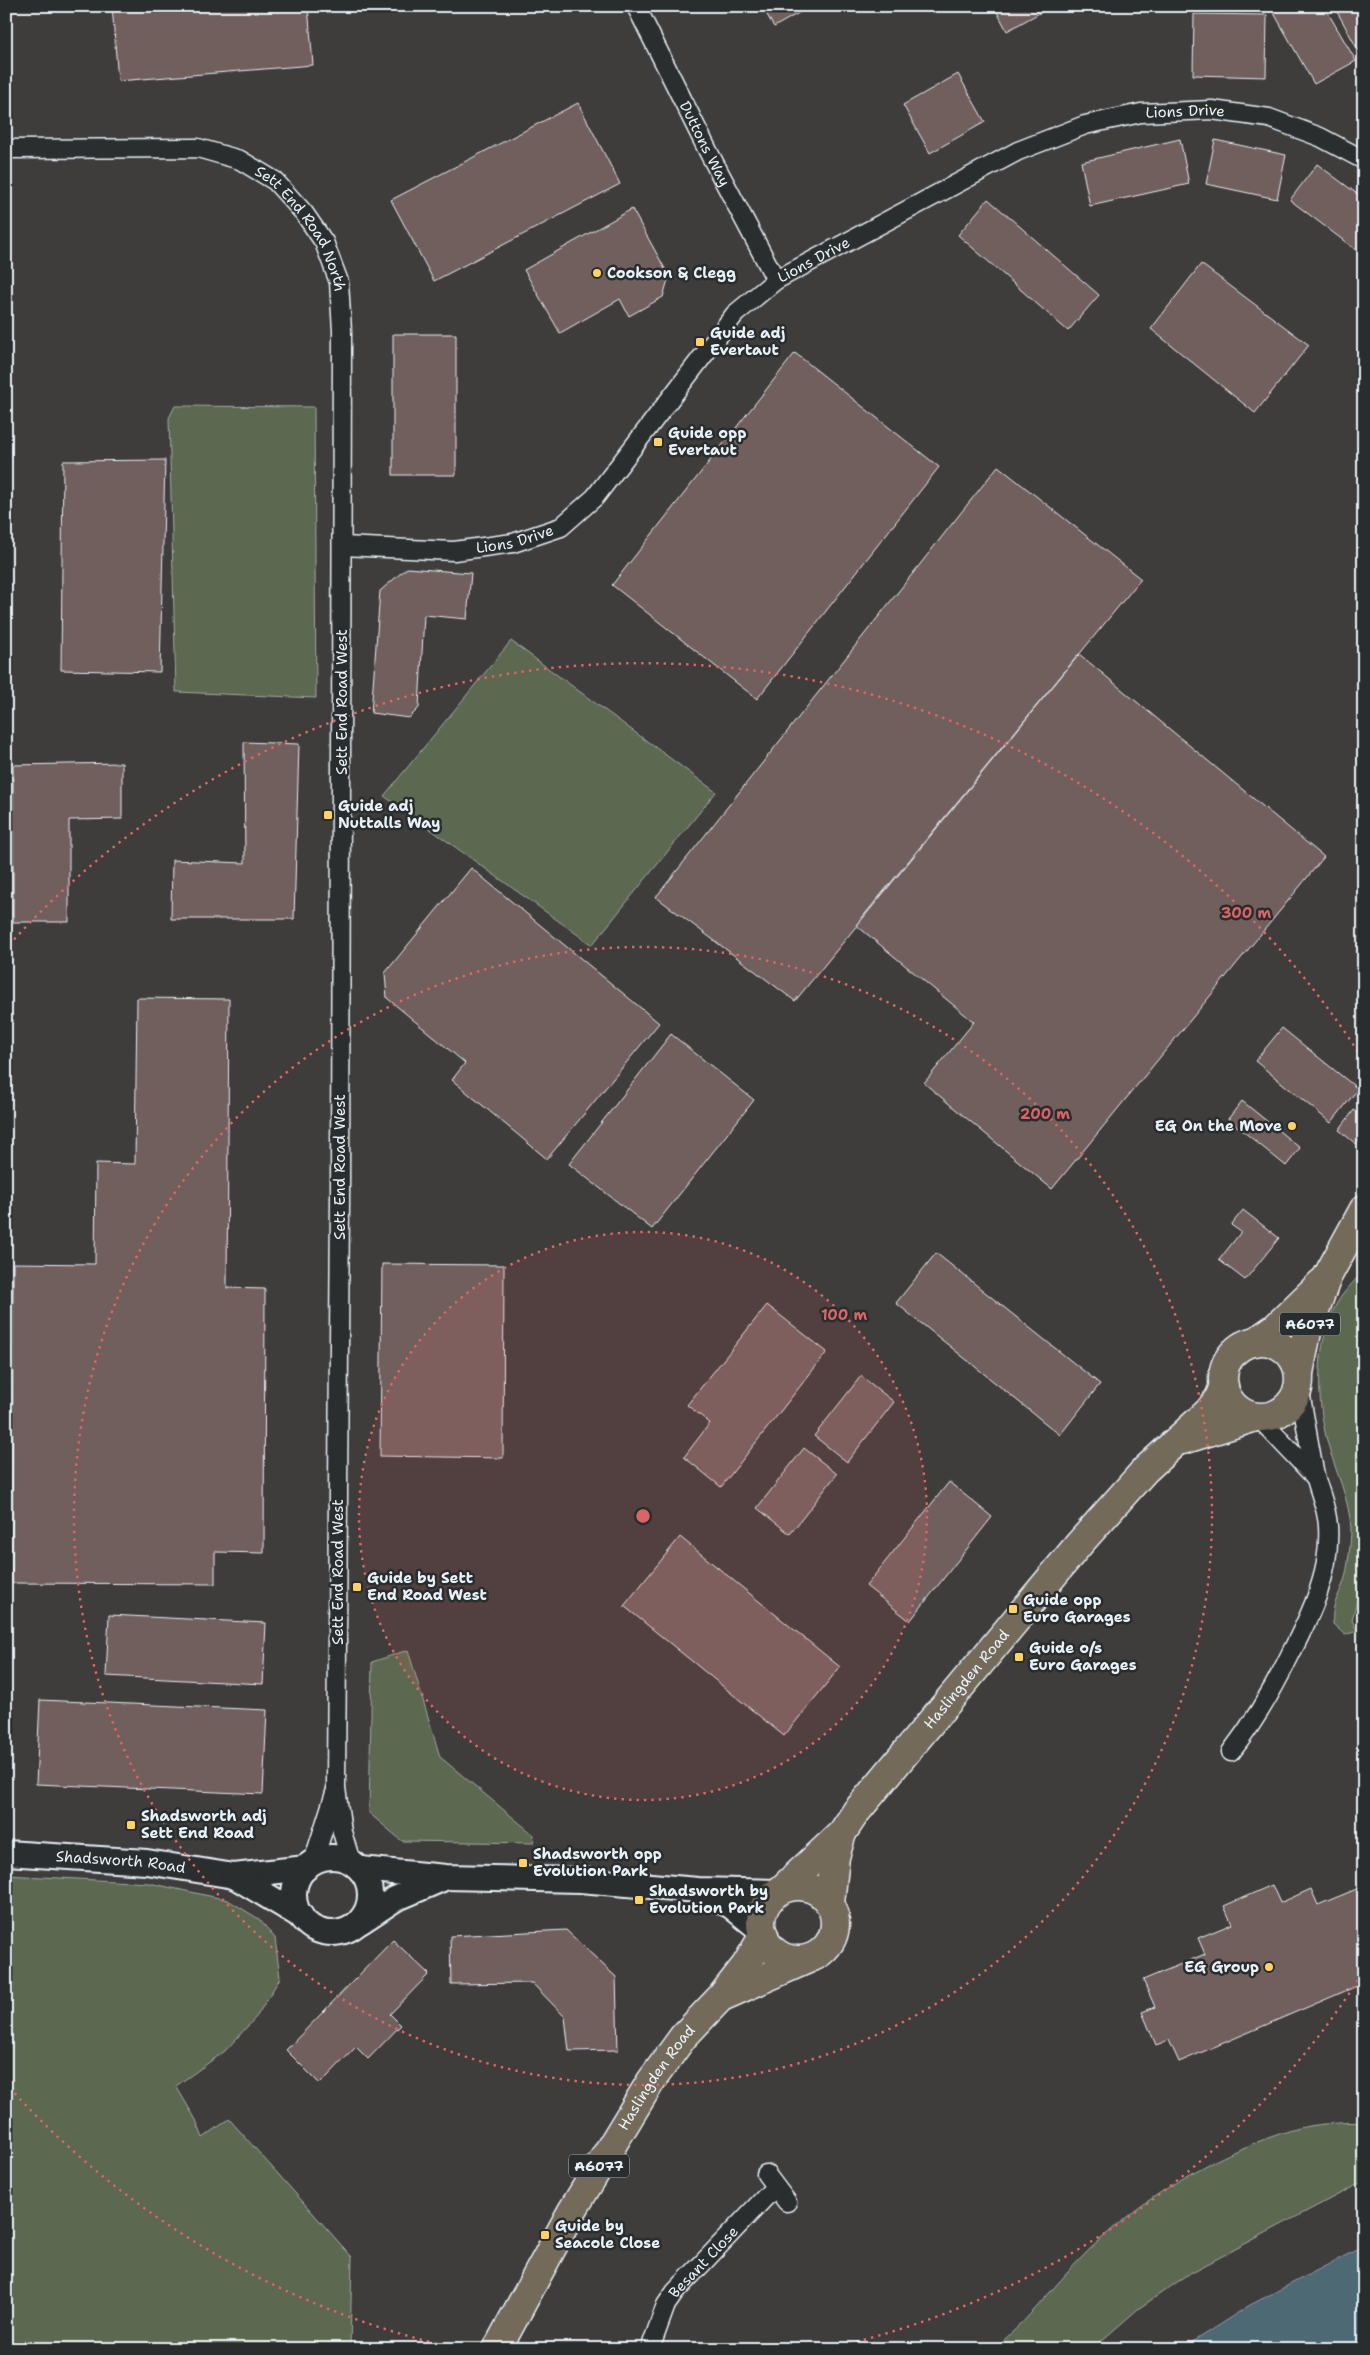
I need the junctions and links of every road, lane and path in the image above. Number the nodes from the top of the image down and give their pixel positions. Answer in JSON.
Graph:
{"nodes":[{"id":1,"x":636,"y":6,"type":"edge"},
{"id":2,"x":6,"y":149,"type":"edge"},
{"id":3,"x":1364,"y":160,"type":"edge"},
{"id":4,"x":776,"y":280,"type":"junction"},
{"id":5,"x":342,"y":546,"type":"junction"},
{"id":6,"x":1364,"y":1209,"type":"edge"},
{"id":7,"x":1327,"y":1277,"type":"junction"},
{"id":8,"x":1255,"y":1342,"type":"junction"},
{"id":9,"x":1299,"y":1379,"type":"junction"},
{"id":10,"x":1224,"y":1386,"type":"junction"},
{"id":11,"x":1257,"y":1417,"type":"junction"},
{"id":12,"x":1178,"y":1441,"type":"junction"},
{"id":13,"x":1316,"y":1477,"type":"junction"},
{"id":14,"x":1231,"y":1752,"type":"dead end"},
{"id":15,"x":336,"y":1788,"type":"junction"},
{"id":16,"x":842,"y":1833,"type":"junction"},
{"id":17,"x":6,"y":1853,"type":"edge"},
{"id":18,"x":309,"y":1865,"type":"junction"},
{"id":19,"x":355,"y":1866,"type":"junction"},
{"id":20,"x":234,"y":1876,"type":"junction"},
{"id":21,"x":446,"y":1877,"type":"junction"},
{"id":22,"x":698,"y":1890,"type":"junction"},
{"id":23,"x":780,"y":1891,"type":"junction"},
{"id":24,"x":830,"y":1903,"type":"junction"},
{"id":25,"x":301,"y":1916,"type":"junction"},
{"id":26,"x":360,"y":1922,"type":"junction"},
{"id":27,"x":763,"y":1933,"type":"junction"},
{"id":28,"x":808,"y":1959,"type":"junction"},
{"id":29,"x":721,"y":1997,"type":"junction"},
{"id":30,"x":787,"y":2202,"type":"dead end"},
{"id":31,"x":498,"y":2349,"type":"edge"},
{"id":32,"x":650,"y":2349,"type":"edge"}],
"edges":[{"from":1,"to":4,"type":"street","name":"Duttons Way"},
{"from":2,"to":5,"type":"street","name":"Sett End Road North"},
{"from":3,"to":4,"type":"street","name":"Lions Drive"},
{"from":4,"to":5,"type":"street","name":"Lions Drive"},
{"from":5,"to":15,"type":"street","name":"Sett End Road West"},
{"from":6,"to":7,"type":"highway","number":"A6077"},
{"from":7,"to":8,"type":"highway","number":"A6077"},
{"from":7,"to":9,"type":"highway","number":"A6077"},
{"from":8,"to":9,"type":"highway","number":"A6077"},
{"from":8,"to":10,"type":"highway","number":"A6077"},
{"from":9,"to":11,"type":"highway","number":"A6077"},
{"from":9,"to":13,"type":"street"},
{"from":10,"to":11,"type":"highway"},
{"from":10,"to":12,"type":"highway","name":"Haslingden Road","number":"A6077"},
{"from":11,"to":12,"type":"highway","name":"Haslingden Road","number":"A6077"},
{"from":11,"to":13,"type":"street"},
{"from":12,"to":16,"type":"highway","name":"Haslingden Road","number":"A6077"},
{"from":13,"to":14,"type":"street"},
{"from":15,"to":18,"type":"street","name":"Sett End Road West"},
{"from":15,"to":19,"type":"street","name":"Sett End Road West"},
{"from":16,"to":23,"type":"highway","name":"Haslingden Road","number":"A6077"},
{"from":16,"to":24,"type":"highway","name":"Haslingden Road","number":"A6077"},
{"from":17,"to":20,"type":"main road","name":"Shadsworth Road"},
{"from":18,"to":19,"type":"main road","name":"Shadsworth Road"},
{"from":18,"to":20,"type":"main road","name":"Shadsworth Road"},
{"from":18,"to":25,"type":"main road"},
{"from":19,"to":21,"type":"main road","name":"Shadsworth Road"},
{"from":19,"to":26,"type":"main road"},
{"from":20,"to":25,"type":"main road","name":"Shadsworth Road"},
{"from":21,"to":22,"type":"main road","name":"Shadsworth Road"},
{"from":21,"to":26,"type":"main road","name":"Shadsworth Road"},
{"from":22,"to":23,"type":"main road","name":"Shadsworth Road"},
{"from":22,"to":27,"type":"main road","name":"Shadsworth Road"},
{"from":23,"to":24,"type":"highway"},
{"from":23,"to":27,"type":"highway","number":"A6077"},
{"from":24,"to":28,"type":"highway","number":"A6077"},
{"from":25,"to":26,"type":"main road","name":"Shadsworth Road"},
{"from":27,"to":28,"type":"highway"},
{"from":27,"to":29,"type":"highway","name":"Haslingden Road","number":"A6077"},
{"from":28,"to":29,"type":"highway","name":"Haslingden Road","number":"A6077"},
{"from":29,"to":31,"type":"highway","name":"Haslingden Road","number":"A6077"},
{"from":30,"to":32,"type":"street","name":"Besant Close"}]}
